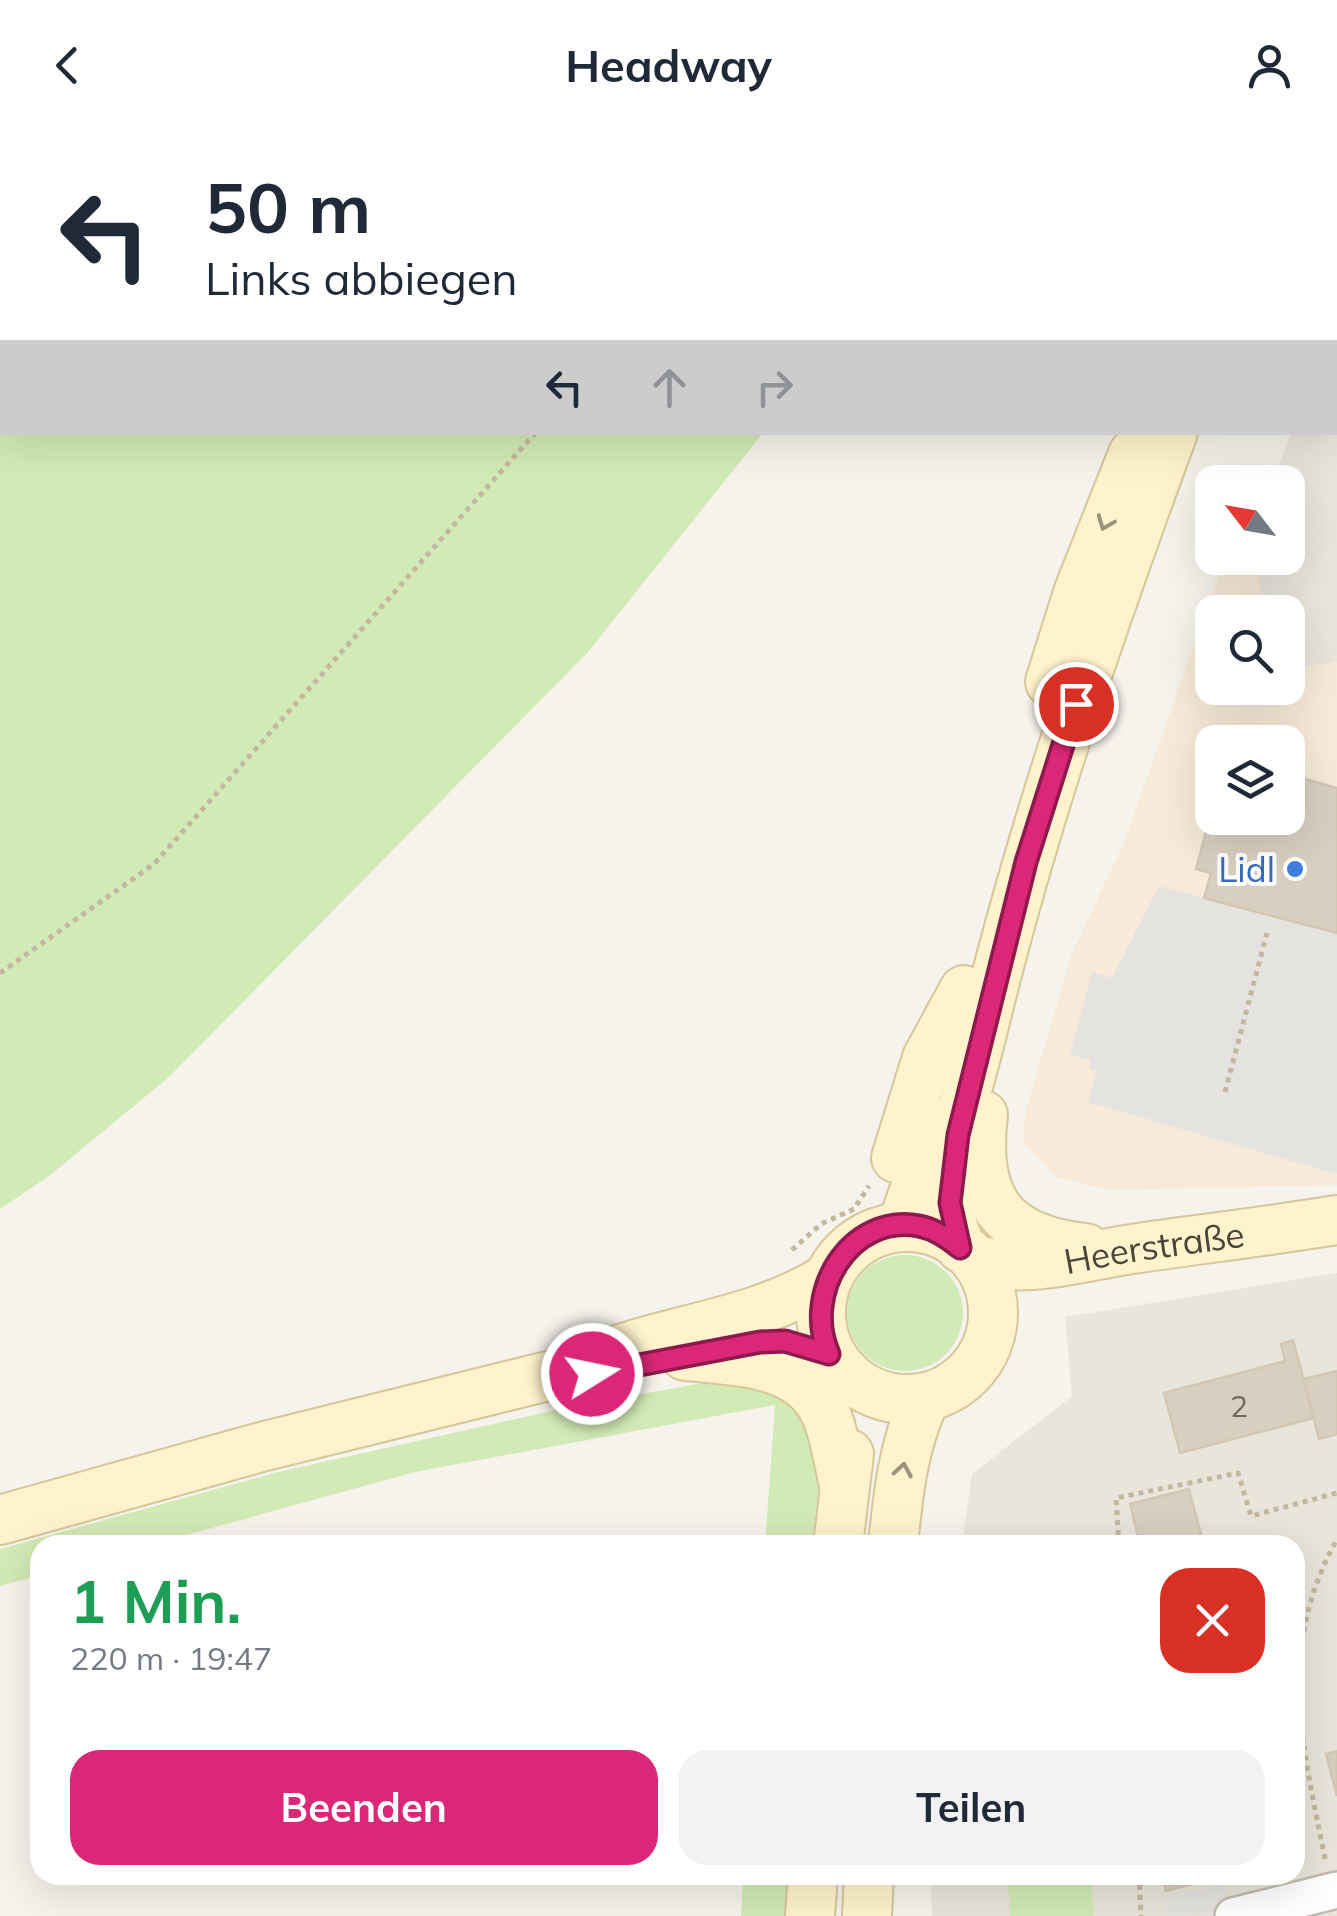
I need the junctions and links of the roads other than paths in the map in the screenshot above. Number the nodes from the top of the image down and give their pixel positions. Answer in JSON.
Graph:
{"nodes":[{"id":1,"x":1141,"y":435,"type":"edge"},
{"id":2,"x":1172,"y":435,"type":"edge"},
{"id":3,"x":978,"y":991,"type":"junction"},
{"id":4,"x":1337,"y":1220,"type":"edge"},
{"id":5,"x":902,"y":1225,"type":"junction"},
{"id":6,"x":1337,"y":1248,"type":"edge"},
{"id":7,"x":1119,"y":1251,"type":"junction"},
{"id":8,"x":967,"y":1254,"type":"junction"},
{"id":9,"x":843,"y":1260,"type":"junction"},
{"id":10,"x":992,"y":1319,"type":"junction"},
{"id":11,"x":685,"y":1356,"type":"junction"},
{"id":12,"x":839,"y":1365,"type":"junction"},
{"id":13,"x":564,"y":1372,"type":"junction"},
{"id":14,"x":926,"y":1399,"type":"junction"},
{"id":15,"x":844,"y":1486,"type":"junction"},
{"id":16,"x":0,"y":1520,"type":"edge"},
{"id":17,"x":839,"y":1535,"type":"edge"},
{"id":18,"x":894,"y":1535,"type":"edge"},
{"id":19,"x":812,"y":1885,"type":"edge"},
{"id":20,"x":869,"y":1885,"type":"edge"},
{"id":21,"x":1334,"y":1890,"type":"edge"},
{"id":22,"x":810,"y":1916,"type":"edge"},
{"id":23,"x":867,"y":1916,"type":"edge"},
{"id":24,"x":1232,"y":1916,"type":"edge"}],
"edges":[{"from":1,"to":3,"type":"main road","one_way":true},
{"from":2,"to":3,"type":"main road"},
{"from":3,"to":5,"type":"main road"},
{"from":3,"to":7,"type":"main road"},
{"from":3,"to":8,"type":"main road"},
{"from":3,"to":9,"type":"main road"},
{"from":4,"to":7,"type":"main road","name":"Heerstraße"},
{"from":5,"to":8,"type":"main road"},
{"from":5,"to":9,"type":"main road"},
{"from":6,"to":10,"type":"main road","name":"Heerstraße"},
{"from":7,"to":8,"type":"main road","name":"Heerstraße"},
{"from":8,"to":10,"type":"main road"},
{"from":9,"to":12,"type":"main road"},
{"from":9,"to":13,"type":"main road"},
{"from":10,"to":14,"type":"main road"},
{"from":11,"to":12,"type":"main road"},
{"from":11,"to":13,"type":"main road"},
{"from":11,"to":15,"type":"main road"},
{"from":12,"to":14,"type":"main road"},
{"from":12,"to":15,"type":"main road"},
{"from":13,"to":16,"type":"main road"},
{"from":18,"to":14,"type":"main road","one_way":true},
{"from":15,"to":17,"type":"main road"},
{"from":19,"to":22,"type":"main road"},
{"from":20,"to":23,"type":"main road"},
{"from":21,"to":24,"type":"street"}]}
